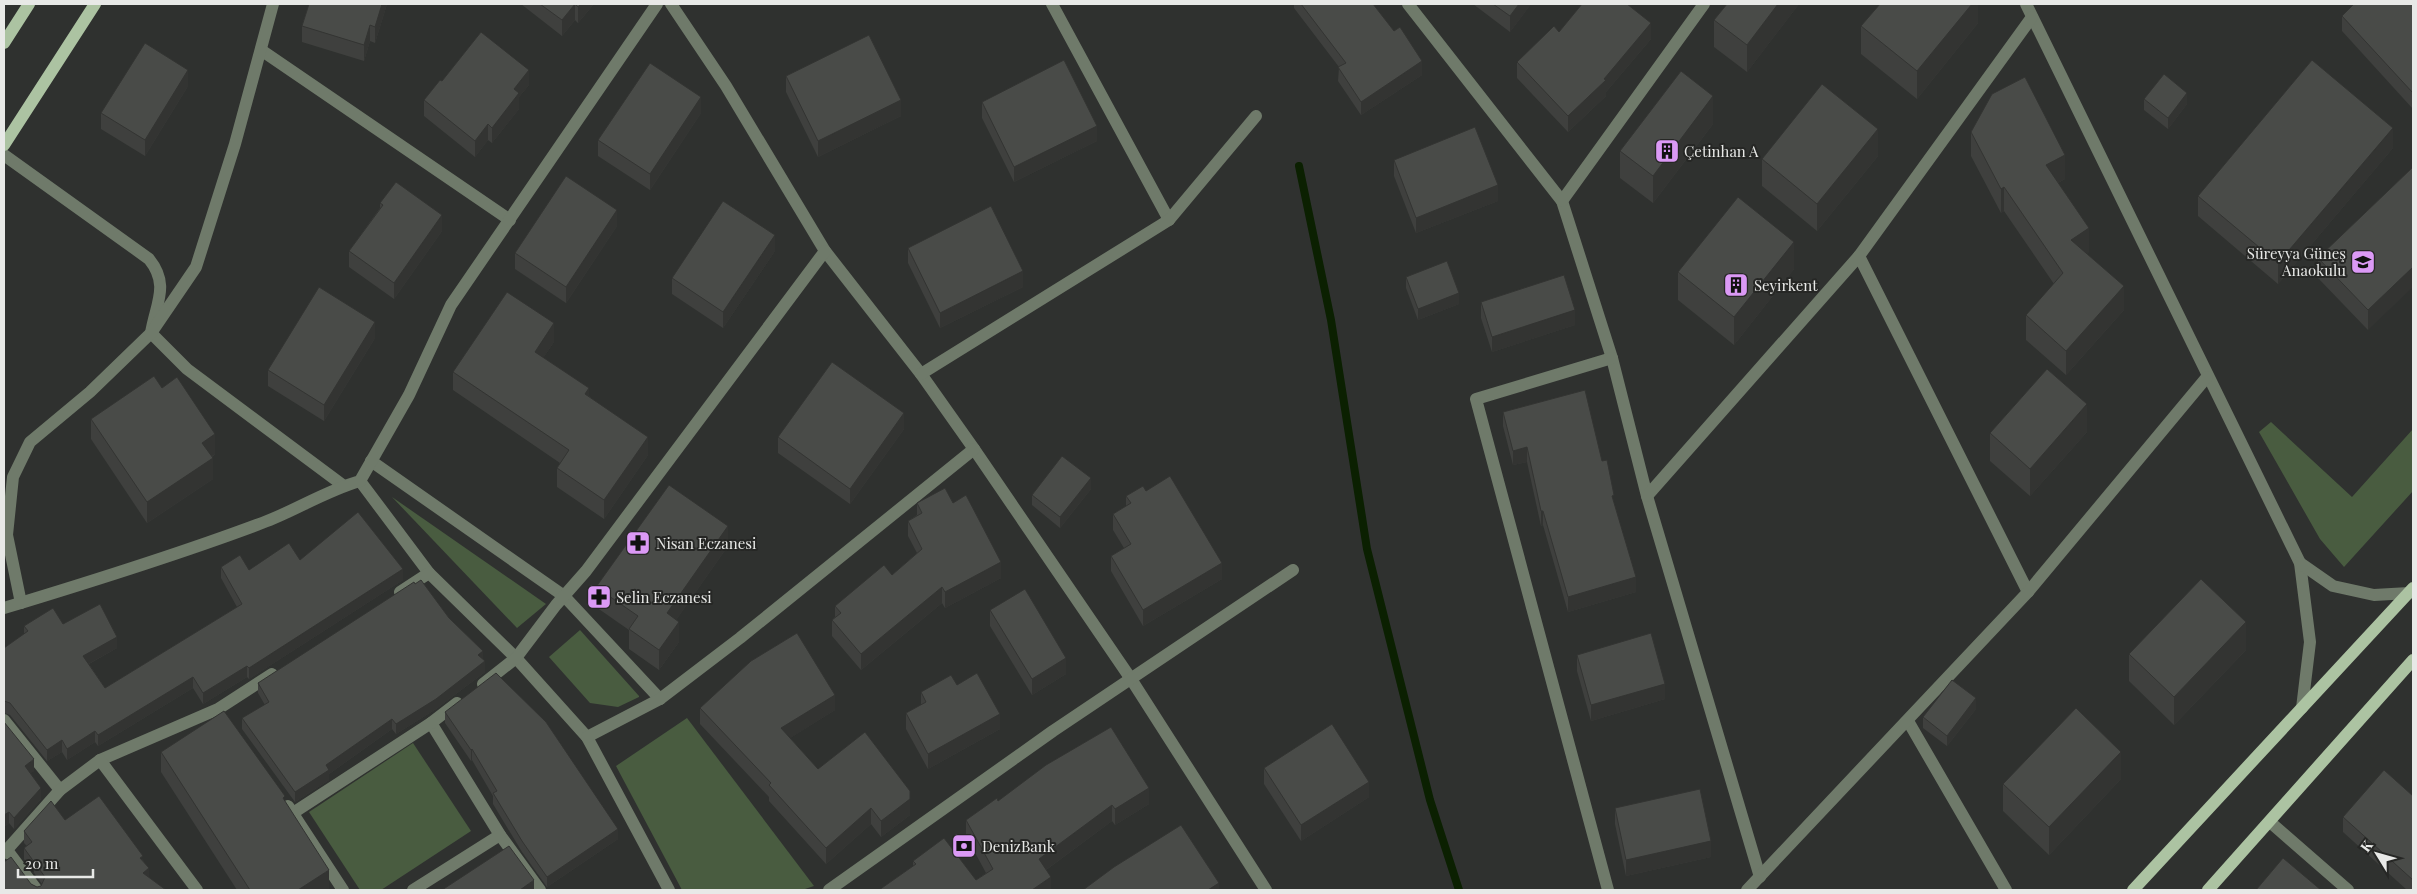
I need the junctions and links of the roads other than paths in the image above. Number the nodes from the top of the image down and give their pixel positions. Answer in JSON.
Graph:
{"nodes":[{"id":1,"x":29,"y":4,"type":"edge"},
{"id":2,"x":95,"y":4,"type":"edge"},
{"id":3,"x":273,"y":4,"type":"edge"},
{"id":4,"x":657,"y":4,"type":"edge"},
{"id":5,"x":1052,"y":4,"type":"edge"},
{"id":6,"x":1408,"y":4,"type":"edge"},
{"id":7,"x":1704,"y":4,"type":"edge"},
{"id":8,"x":2026,"y":4,"type":"edge"},
{"id":9,"x":676,"y":6,"type":"edge"},
{"id":10,"x":2032,"y":16,"type":"junction"},
{"id":11,"x":4,"y":43,"type":"edge"},
{"id":12,"x":261,"y":50,"type":"junction"},
{"id":13,"x":1256,"y":116,"type":"dead end"},
{"id":14,"x":4,"y":145,"type":"edge"},
{"id":15,"x":4,"y":155,"type":"edge"},
{"id":16,"x":1562,"y":201,"type":"junction"},
{"id":17,"x":510,"y":220,"type":"junction"},
{"id":18,"x":1169,"y":220,"type":"junction"},
{"id":19,"x":826,"y":250,"type":"junction"},
{"id":20,"x":1859,"y":256,"type":"junction"},
{"id":21,"x":151,"y":333,"type":"junction"},
{"id":22,"x":1612,"y":358,"type":"junction"},
{"id":23,"x":921,"y":374,"type":"junction"},
{"id":24,"x":2207,"y":376,"type":"junction"},
{"id":25,"x":974,"y":449,"type":"junction"},
{"id":26,"x":371,"y":461,"type":"junction"},
{"id":27,"x":360,"y":481,"type":"junction"},
{"id":28,"x":344,"y":486,"type":"junction"},
{"id":29,"x":1647,"y":496,"type":"junction"},
{"id":30,"x":2300,"y":563,"type":"junction"},
{"id":31,"x":1293,"y":570,"type":"dead end"},
{"id":32,"x":429,"y":573,"type":"junction"},
{"id":33,"x":2411,"y":590,"type":"edge"},
{"id":34,"x":2028,"y":592,"type":"junction"},
{"id":35,"x":564,"y":596,"type":"junction"},
{"id":36,"x":389,"y":599,"type":"edge"},
{"id":37,"x":21,"y":603,"type":"junction"},
{"id":38,"x":4,"y":608,"type":"edge"},
{"id":39,"x":516,"y":658,"type":"junction"},
{"id":40,"x":2413,"y":660,"type":"edge"},
{"id":41,"x":283,"y":667,"type":"edge"},
{"id":42,"x":1132,"y":679,"type":"junction"},
{"id":43,"x":660,"y":699,"type":"junction"},
{"id":44,"x":2302,"y":708,"type":"junction"},
{"id":45,"x":4,"y":720,"type":"edge"},
{"id":46,"x":1908,"y":721,"type":"junction"},
{"id":47,"x":431,"y":723,"type":"junction"},
{"id":48,"x":587,"y":737,"type":"junction"},
{"id":49,"x":100,"y":760,"type":"junction"},
{"id":50,"x":60,"y":790,"type":"junction"},
{"id":51,"x":281,"y":797,"type":"edge"},
{"id":52,"x":293,"y":813,"type":"junction"},
{"id":53,"x":2270,"y":822,"type":"junction"},
{"id":54,"x":500,"y":835,"type":"junction"},
{"id":55,"x":5,"y":852,"type":"edge"},
{"id":56,"x":1760,"y":877,"type":"junction"},
{"id":57,"x":37,"y":890,"type":"edge"},
{"id":58,"x":197,"y":890,"type":"edge"},
{"id":59,"x":343,"y":890,"type":"edge"},
{"id":60,"x":413,"y":890,"type":"edge"},
{"id":61,"x":540,"y":890,"type":"edge"},
{"id":62,"x":669,"y":890,"type":"edge"},
{"id":63,"x":829,"y":890,"type":"edge"},
{"id":64,"x":1266,"y":890,"type":"edge"},
{"id":65,"x":1608,"y":890,"type":"edge"},
{"id":66,"x":1747,"y":890,"type":"edge"},
{"id":67,"x":2006,"y":890,"type":"edge"},
{"id":68,"x":2133,"y":890,"type":"edge"},
{"id":69,"x":2208,"y":890,"type":"edge"},
{"id":70,"x":2348,"y":890,"type":"edge"}],
"edges":[{"from":1,"to":11,"type":"main road"},
{"from":2,"to":14,"type":"main road"},
{"from":3,"to":12,"type":"street"},
{"from":4,"to":17,"type":"street"},
{"from":5,"to":18,"type":"street"},
{"from":6,"to":16,"type":"street"},
{"from":7,"to":16,"type":"street"},
{"from":8,"to":10,"type":"street"},
{"from":9,"to":19,"type":"street"},
{"from":10,"to":20,"type":"street"},
{"from":10,"to":24,"type":"street"},
{"from":12,"to":17,"type":"street"},
{"from":12,"to":21,"type":"street"},
{"from":13,"to":18,"type":"street"},
{"from":15,"to":21,"type":"street"},
{"from":16,"to":22,"type":"street"},
{"from":17,"to":26,"type":"street"},
{"from":18,"to":23,"type":"street"},
{"from":19,"to":23,"type":"street"},
{"from":19,"to":35,"type":"street"},
{"from":20,"to":29,"type":"street"},
{"from":20,"to":34,"type":"street"},
{"from":21,"to":28,"type":"street"},
{"from":21,"to":37,"type":"street"},
{"from":22,"to":29,"type":"street"},
{"from":22,"to":65,"type":"street"},
{"from":23,"to":25,"type":"street"},
{"from":24,"to":30,"type":"street"},
{"from":24,"to":34,"type":"street"},
{"from":25,"to":42,"type":"street"},
{"from":25,"to":43,"type":"street"},
{"from":26,"to":27,"type":"street"},
{"from":26,"to":35,"type":"street"},
{"from":27,"to":28,"type":"street"},
{"from":27,"to":32,"type":"street"},
{"from":28,"to":37,"type":"street"},
{"from":29,"to":56,"type":"street"},
{"from":30,"to":33,"type":"street"},
{"from":30,"to":44,"type":"street"},
{"from":31,"to":42,"type":"street"},
{"from":32,"to":36,"type":"street"},
{"from":32,"to":39,"type":"street"},
{"from":33,"to":44,"type":"main road"},
{"from":34,"to":46,"type":"street"},
{"from":35,"to":39,"type":"street"},
{"from":35,"to":43,"type":"street"},
{"from":37,"to":38,"type":"street"},
{"from":39,"to":47,"type":"street"},
{"from":39,"to":48,"type":"street"},
{"from":40,"to":53,"type":"main road"},
{"from":41,"to":49,"type":"street"},
{"from":42,"to":63,"type":"street"},
{"from":42,"to":64,"type":"street"},
{"from":43,"to":48,"type":"street"},
{"from":44,"to":68,"type":"main road"},
{"from":45,"to":50,"type":"street"},
{"from":46,"to":56,"type":"street"},
{"from":46,"to":67,"type":"street"},
{"from":47,"to":52,"type":"street"},
{"from":47,"to":54,"type":"street"},
{"from":48,"to":62,"type":"street"},
{"from":49,"to":50,"type":"street"},
{"from":49,"to":58,"type":"street"},
{"from":50,"to":55,"type":"street"},
{"from":51,"to":52,"type":"street"},
{"from":52,"to":59,"type":"street"},
{"from":53,"to":69,"type":"main road"},
{"from":53,"to":70,"type":"street"},
{"from":54,"to":60,"type":"street"},
{"from":54,"to":61,"type":"street"},
{"from":55,"to":57,"type":"street"},
{"from":56,"to":66,"type":"street"}]}
